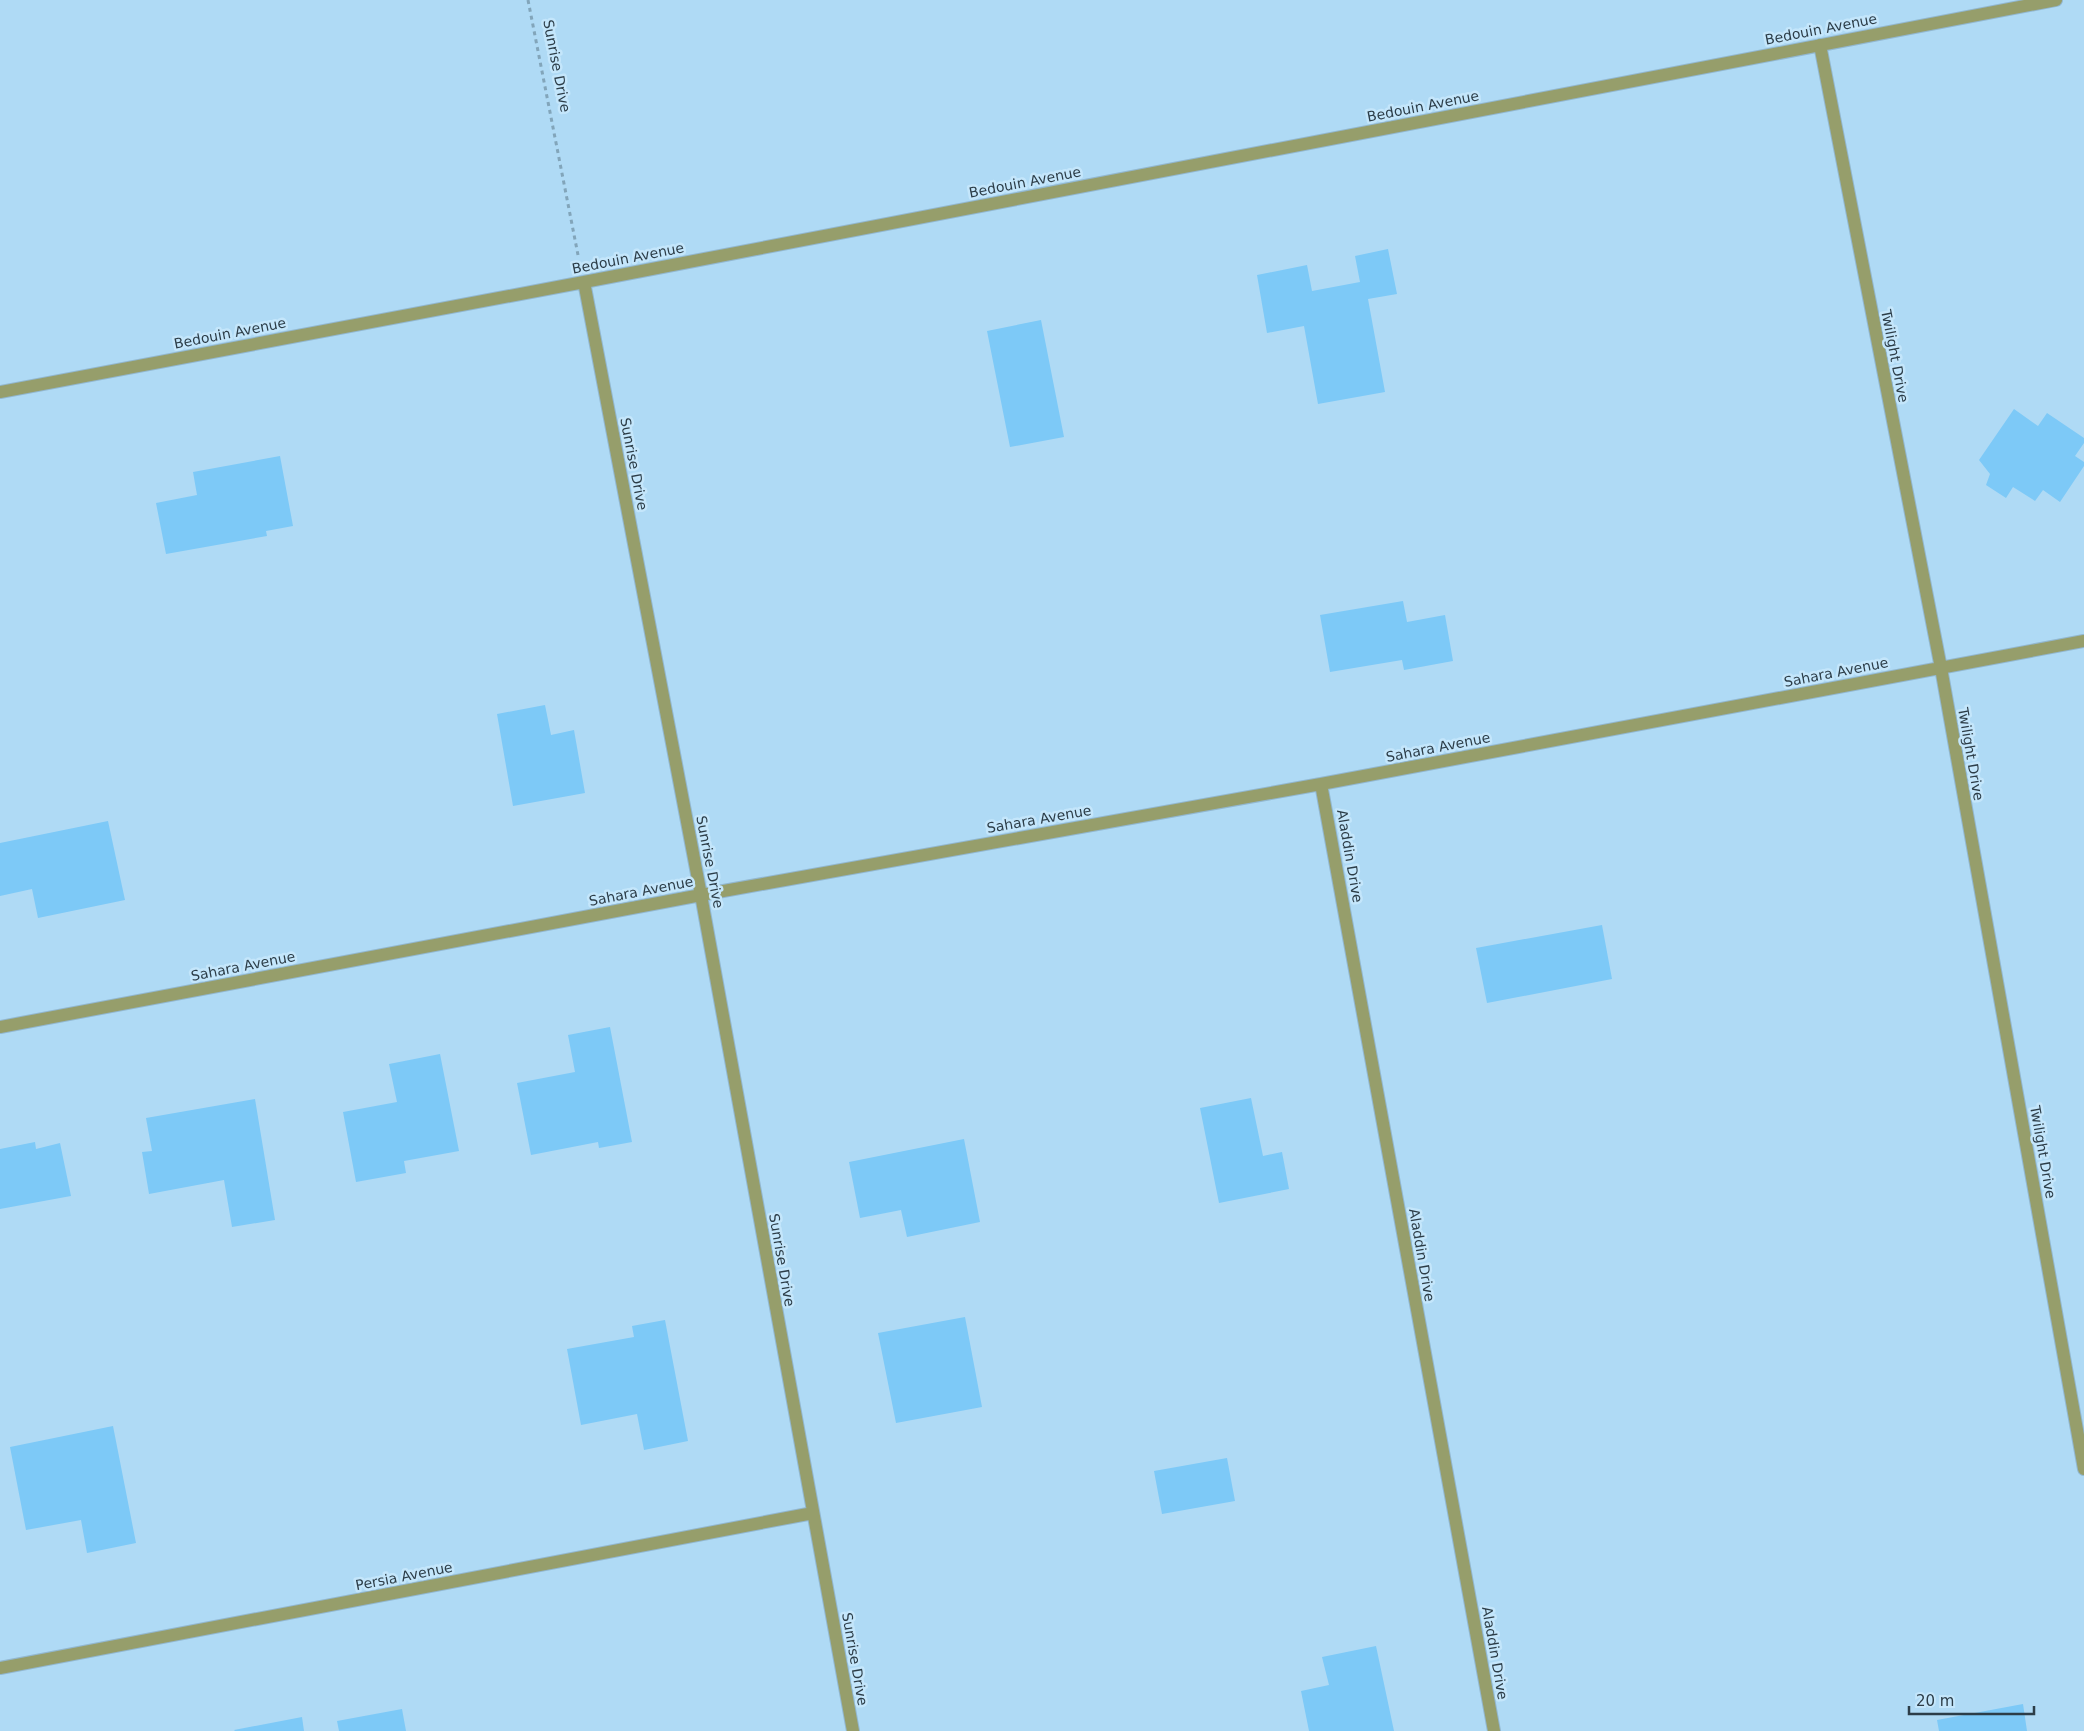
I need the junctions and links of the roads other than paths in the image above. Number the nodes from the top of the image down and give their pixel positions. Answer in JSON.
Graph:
{"nodes":[{"id":1,"x":2056,"y":0,"type":"edge"},
{"id":2,"x":1820,"y":45,"type":"junction"},
{"id":3,"x":584,"y":282,"type":"junction"},
{"id":4,"x":0,"y":392,"type":"edge"},
{"id":5,"x":2084,"y":641,"type":"edge"},
{"id":6,"x":1941,"y":668,"type":"junction"},
{"id":7,"x":1321,"y":784,"type":"junction"},
{"id":8,"x":702,"y":894,"type":"junction"},
{"id":9,"x":0,"y":1027,"type":"edge"},
{"id":10,"x":2084,"y":1469,"type":"edge"},
{"id":11,"x":813,"y":1513,"type":"junction"},
{"id":12,"x":0,"y":1668,"type":"edge"},
{"id":13,"x":852,"y":1731,"type":"edge"},
{"id":14,"x":1494,"y":1731,"type":"edge"}],
"edges":[{"from":1,"to":2,"type":"street","name":"Bedouin Avenue"},
{"from":2,"to":3,"type":"street","name":"Bedouin Avenue"},
{"from":2,"to":6,"type":"street","name":"Twilight Drive"},
{"from":3,"to":4,"type":"street","name":"Bedouin Avenue"},
{"from":3,"to":8,"type":"street","name":"Sunrise Drive"},
{"from":5,"to":6,"type":"street","name":"Sahara Avenue"},
{"from":6,"to":7,"type":"street","name":"Sahara Avenue"},
{"from":6,"to":10,"type":"street","name":"Twilight Drive"},
{"from":7,"to":8,"type":"street","name":"Sahara Avenue"},
{"from":7,"to":14,"type":"street","name":"Aladdin Drive"},
{"from":8,"to":9,"type":"street","name":"Sahara Avenue"},
{"from":8,"to":11,"type":"street","name":"Sunrise Drive"},
{"from":11,"to":12,"type":"street","name":"Persia Avenue"},
{"from":11,"to":13,"type":"street","name":"Sunrise Drive"}]}
